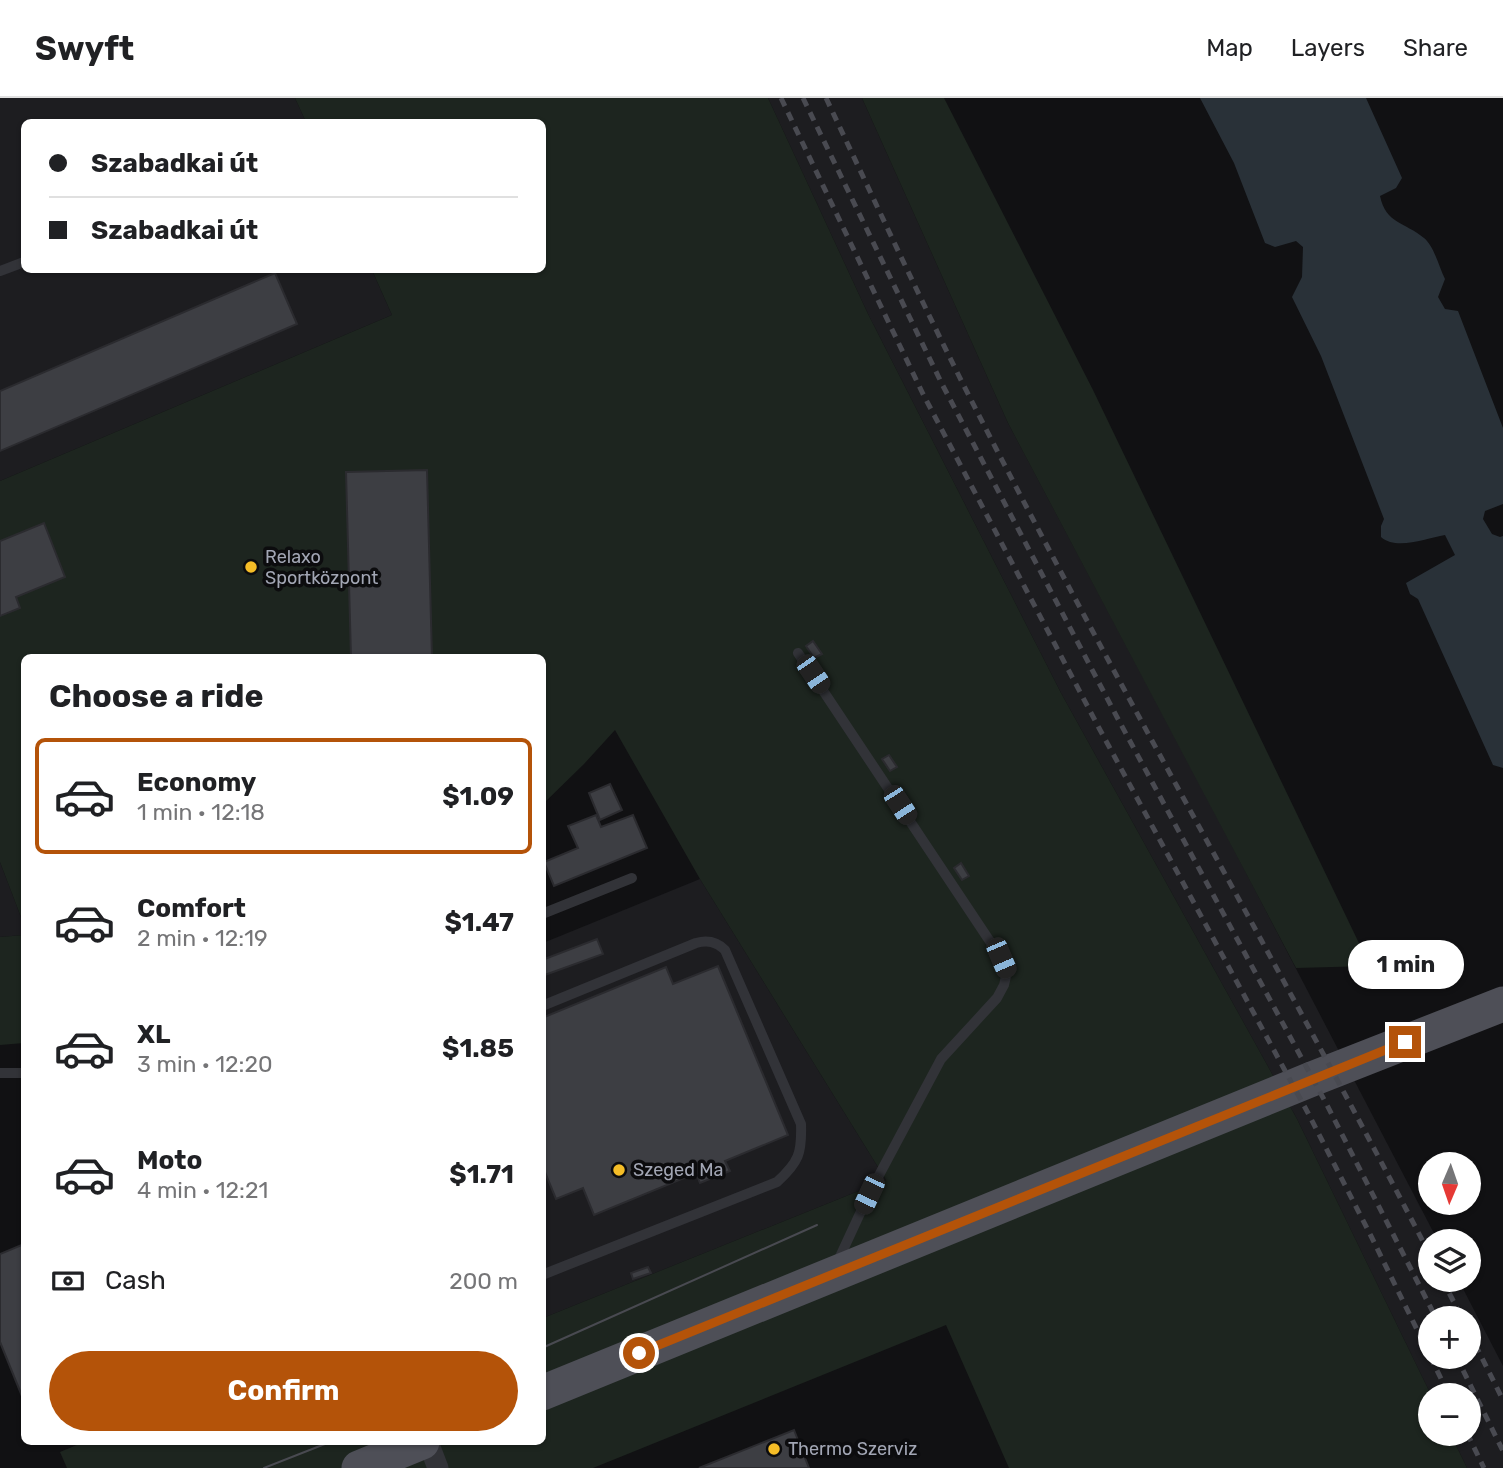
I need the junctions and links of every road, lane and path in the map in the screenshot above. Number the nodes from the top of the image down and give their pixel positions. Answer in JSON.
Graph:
{"nodes":[{"id":1,"x":21,"y":263,"type":"edge"},
{"id":2,"x":0,"y":271,"type":"edge"},
{"id":3,"x":798,"y":653,"type":"dead end"},
{"id":4,"x":632,"y":878,"type":"dead end"},
{"id":5,"x":546,"y":909,"type":"edge"},
{"id":6,"x":546,"y":1004,"type":"edge"},
{"id":7,"x":1503,"y":1004,"type":"edge"},
{"id":8,"x":0,"y":1073,"type":"edge"},
{"id":9,"x":21,"y":1073,"type":"edge"},
{"id":10,"x":546,"y":1273,"type":"edge"},
{"id":11,"x":832,"y":1275,"type":"junction"},
{"id":12,"x":546,"y":1391,"type":"edge"},
{"id":13,"x":415,"y":1445,"type":"edge"},
{"id":14,"x":429,"y":1445,"type":"edge"},
{"id":15,"x":359,"y":1468,"type":"edge"},
{"id":16,"x":438,"y":1468,"type":"edge"}],
"edges":[{"from":1,"to":2,"type":"lane"},
{"from":3,"to":11,"type":"lane"},
{"from":4,"to":5,"type":"lane"},
{"from":6,"to":10,"type":"lane"},
{"from":7,"to":11,"type":"main road"},
{"from":8,"to":9,"type":"lane"},
{"from":11,"to":12,"type":"main road"},
{"from":13,"to":15,"type":"main road"},
{"from":14,"to":16,"type":"street"}]}
